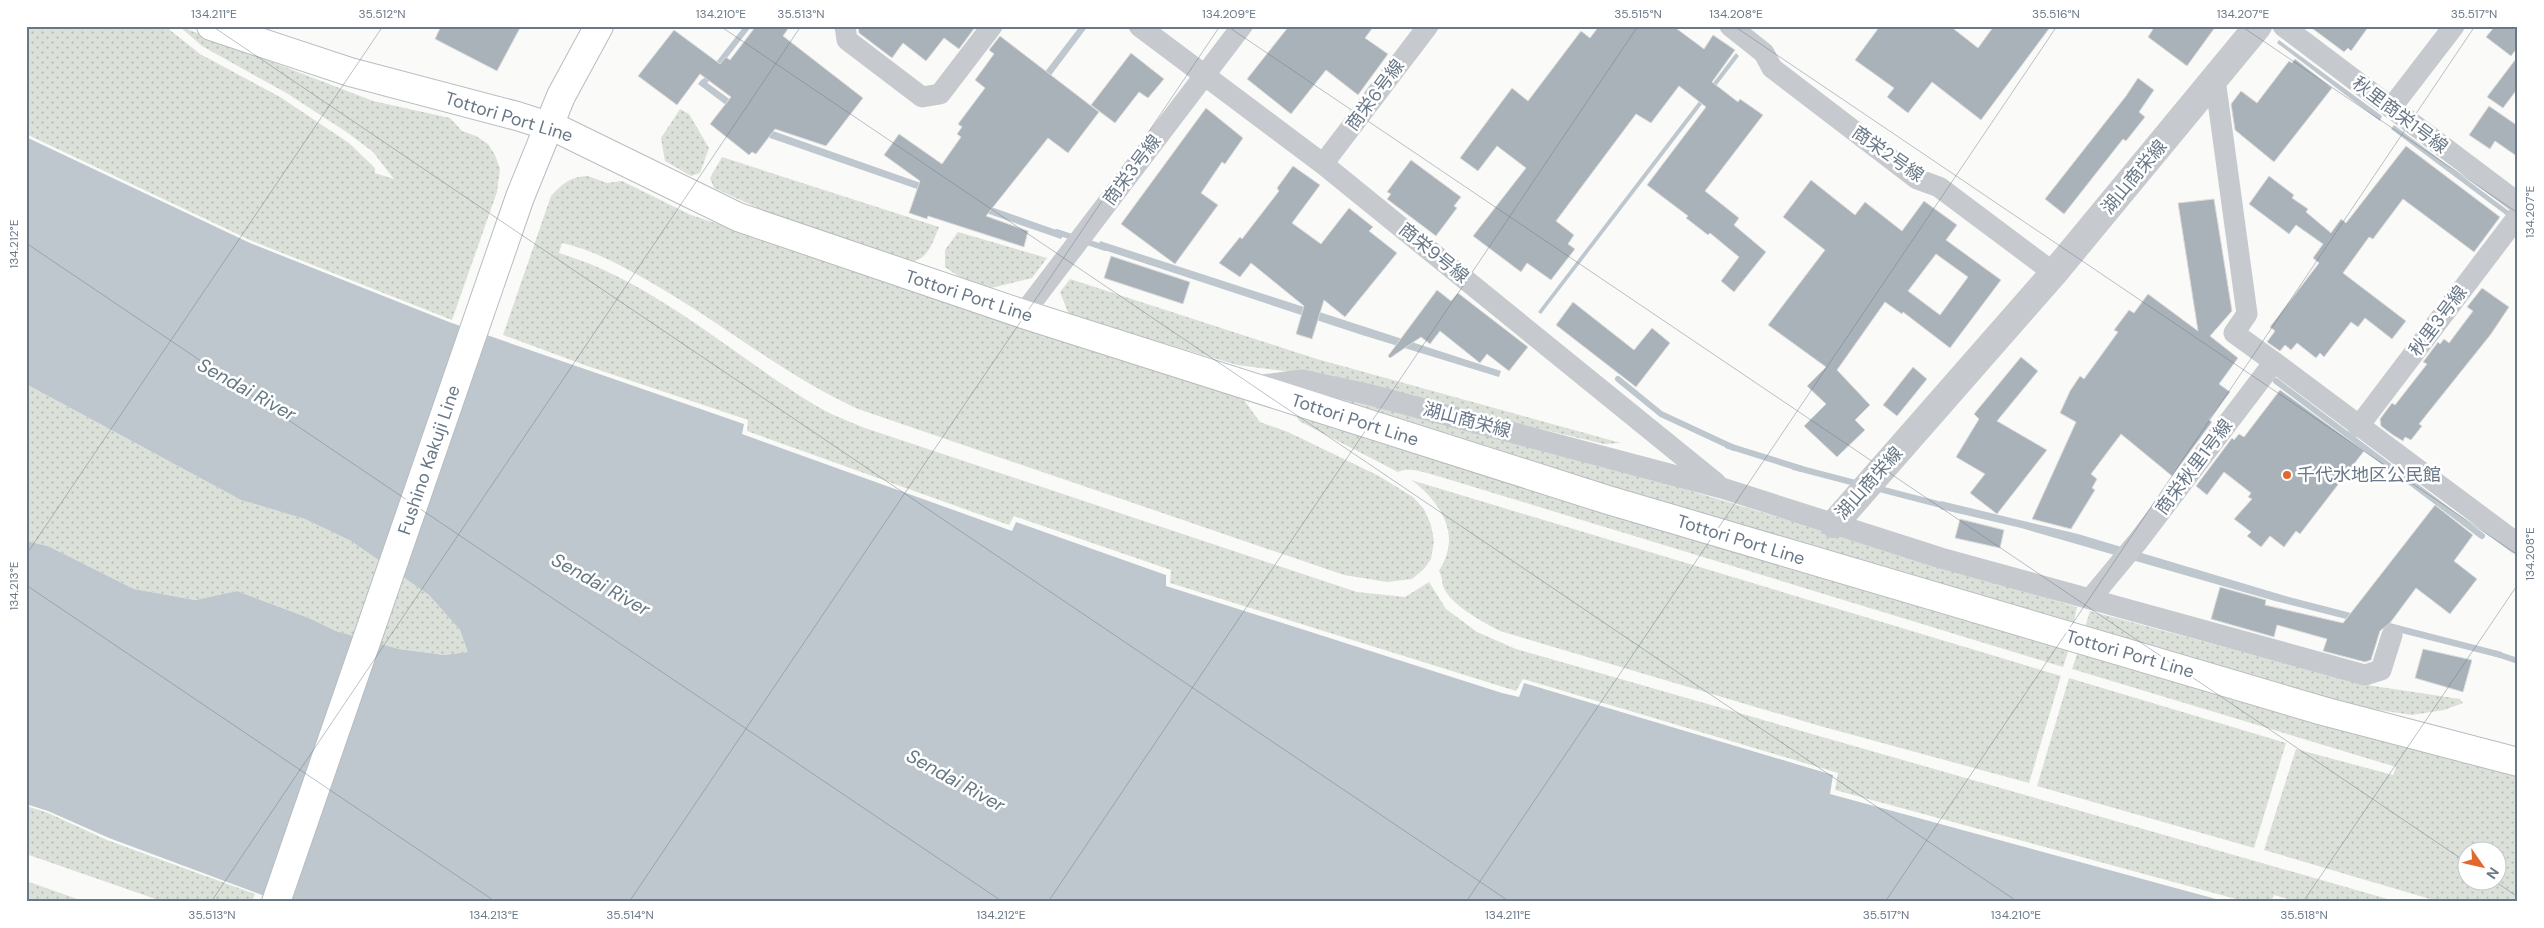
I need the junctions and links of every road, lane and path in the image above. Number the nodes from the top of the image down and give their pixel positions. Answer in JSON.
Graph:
{"nodes":[{"id":1,"x":211,"y":26,"type":"edge"},
{"id":2,"x":599,"y":26,"type":"edge"},
{"id":3,"x":845,"y":26,"type":"edge"},
{"id":4,"x":992,"y":26,"type":"edge"},
{"id":5,"x":1139,"y":26,"type":"edge"},
{"id":6,"x":1242,"y":26,"type":"edge"},
{"id":7,"x":1428,"y":26,"type":"edge"},
{"id":8,"x":1730,"y":26,"type":"edge"},
{"id":9,"x":2258,"y":26,"type":"edge"},
{"id":10,"x":2283,"y":26,"type":"edge"},
{"id":11,"x":2454,"y":26,"type":"edge"},
{"id":12,"x":1205,"y":74,"type":"junction"},
{"id":13,"x":2215,"y":79,"type":"junction"},
{"id":14,"x":2391,"y":108,"type":"junction"},
{"id":15,"x":548,"y":125,"type":"junction"},
{"id":16,"x":1323,"y":164,"type":"junction"},
{"id":17,"x":2518,"y":203,"type":"edge"},
{"id":18,"x":2518,"y":216,"type":"edge"},
{"id":19,"x":2054,"y":273,"type":"junction"},
{"id":20,"x":1023,"y":314,"type":"junction"},
{"id":21,"x":2274,"y":362,"type":"junction"},
{"id":22,"x":1247,"y":387,"type":"junction"},
{"id":23,"x":2358,"y":427,"type":"junction"},
{"id":24,"x":1722,"y":488,"type":"junction"},
{"id":25,"x":1834,"y":524,"type":"junction"},
{"id":26,"x":2518,"y":544,"type":"edge"},
{"id":27,"x":2090,"y":599,"type":"junction"},
{"id":28,"x":2392,"y":635,"type":"dead end"},
{"id":29,"x":2518,"y":762,"type":"edge"},
{"id":30,"x":276,"y":902,"type":"edge"}],
"edges":[{"from":1,"to":15,"type":"main road","name":"Tottori Port Line"},
{"from":2,"to":15,"type":"main road","name":"Fushino Kakuji Line"},
{"from":3,"to":4,"type":"street"},
{"from":5,"to":12,"type":"street","name":"商栄9号線"},
{"from":6,"to":12,"type":"street","name":"商栄3号線"},
{"from":7,"to":16,"type":"street","name":"商栄6号線"},
{"from":8,"to":19,"type":"street","name":"商栄2号線"},
{"from":9,"to":13,"type":"street","name":"湖山商栄線"},
{"from":10,"to":14,"type":"street","name":"秋里商栄1号線"},
{"from":11,"to":14,"type":"street"},
{"from":12,"to":16,"type":"street","name":"商栄9号線"},
{"from":12,"to":20,"type":"street","name":"商栄3号線"},
{"from":13,"to":19,"type":"street","name":"湖山商栄線"},
{"from":13,"to":21,"type":"street"},
{"from":14,"to":17,"type":"street","name":"秋里商栄1号線"},
{"from":15,"to":20,"type":"main road","name":"Tottori Port Line"},
{"from":15,"to":30,"type":"main road","name":"Fushino Kakuji Line"},
{"from":16,"to":24,"type":"street","name":"商栄9号線"},
{"from":18,"to":23,"type":"street","name":"秋里3号線"},
{"from":19,"to":25,"type":"street","name":"湖山商栄線"},
{"from":20,"to":22,"type":"main road","name":"Tottori Port Line"},
{"from":21,"to":23,"type":"street"},
{"from":21,"to":27,"type":"street","name":"商栄秋里1号線"},
{"from":22,"to":24,"type":"street","name":"湖山商栄線"},
{"from":22,"to":29,"type":"main road","name":"Tottori Port Line"},
{"from":23,"to":26,"type":"street"},
{"from":24,"to":25,"type":"street","name":"湖山商栄線"},
{"from":25,"to":27,"type":"street"},
{"from":27,"to":28,"type":"street"}]}
